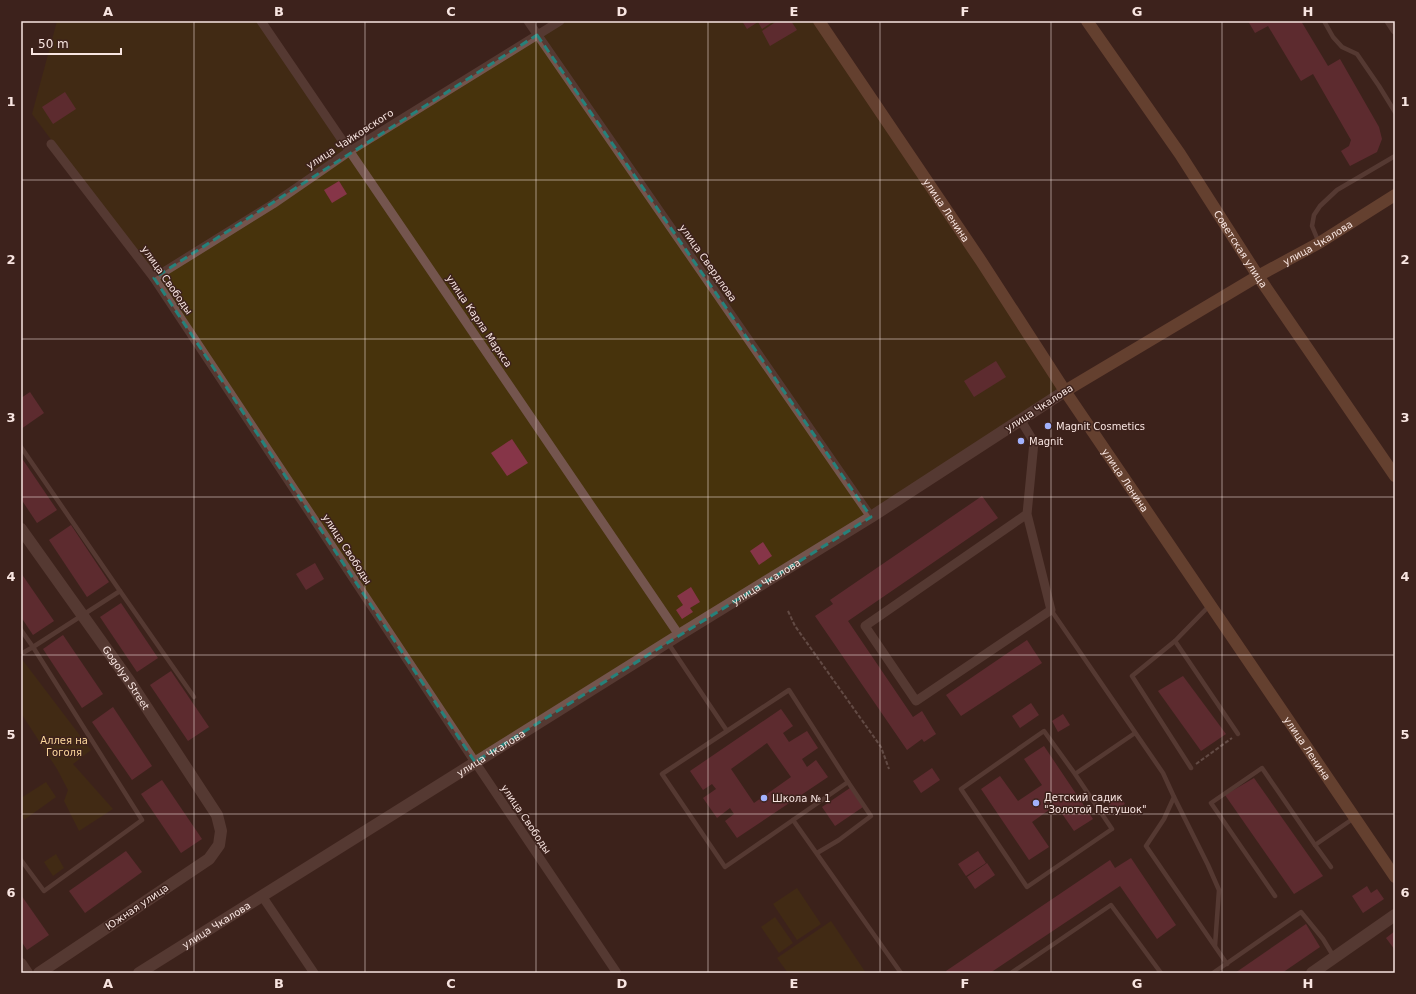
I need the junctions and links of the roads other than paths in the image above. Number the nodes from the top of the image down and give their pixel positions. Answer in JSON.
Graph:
{"nodes":[{"id":1,"x":262,"y":21,"type":"edge"},
{"id":2,"x":528,"y":21,"type":"edge"},
{"id":3,"x":560,"y":21,"type":"edge"},
{"id":4,"x":819,"y":21,"type":"edge"},
{"id":5,"x":1087,"y":21,"type":"edge"},
{"id":6,"x":1324,"y":21,"type":"edge"},
{"id":7,"x":1389,"y":21,"type":"edge"},
{"id":8,"x":1395,"y":30,"type":"edge"},
{"id":9,"x":537,"y":35,"type":"junction"},
{"id":10,"x":1395,"y":112,"type":"edge"},
{"id":11,"x":51,"y":144,"type":"dead end"},
{"id":12,"x":350,"y":151,"type":"junction"},
{"id":13,"x":1395,"y":156,"type":"edge"},
{"id":14,"x":1395,"y":195,"type":"edge"},
{"id":15,"x":1319,"y":243,"type":"junction"},
{"id":16,"x":1258,"y":276,"type":"junction"},
{"id":17,"x":154,"y":278,"type":"junction"},
{"id":18,"x":1065,"y":391,"type":"junction"},
{"id":19,"x":1020,"y":419,"type":"junction"},
{"id":20,"x":21,"y":447,"type":"edge"},
{"id":21,"x":1395,"y":476,"type":"edge"},
{"id":22,"x":1028,"y":514,"type":"junction"},
{"id":23,"x":871,"y":517,"type":"junction"},
{"id":24,"x":21,"y":529,"type":"edge"},
{"id":25,"x":120,"y":591,"type":"junction"},
{"id":26,"x":1210,"y":605,"type":"junction"},
{"id":27,"x":1051,"y":610,"type":"junction"},
{"id":28,"x":83,"y":616,"type":"junction"},
{"id":29,"x":21,"y":630,"type":"edge"},
{"id":30,"x":678,"y":635,"type":"junction"},
{"id":31,"x":1175,"y":641,"type":"junction"},
{"id":32,"x":667,"y":642,"type":"junction"},
{"id":33,"x":33,"y":647,"type":"junction"},
{"id":34,"x":21,"y":654,"type":"edge"},
{"id":35,"x":194,"y":697,"type":"dead end"},
{"id":36,"x":727,"y":731,"type":"junction"},
{"id":37,"x":1135,"y":733,"type":"junction"},
{"id":38,"x":1238,"y":734,"type":"road end"},
{"id":39,"x":474,"y":762,"type":"junction"},
{"id":40,"x":1191,"y":768,"type":"road end"},
{"id":41,"x":1075,"y":774,"type":"junction"},
{"id":42,"x":848,"y":782,"type":"junction"},
{"id":43,"x":1174,"y":797,"type":"junction"},
{"id":44,"x":1354,"y":818,"type":"junction"},
{"id":45,"x":793,"y":820,"type":"junction"},
{"id":46,"x":221,"y":831,"type":"joint"},
{"id":47,"x":1315,"y":845,"type":"junction"},
{"id":48,"x":817,"y":852,"type":"junction"},
{"id":49,"x":21,"y":861,"type":"edge"},
{"id":50,"x":1331,"y":867,"type":"dead end"},
{"id":51,"x":1395,"y":877,"type":"edge"},
{"id":52,"x":262,"y":896,"type":"junction"},
{"id":53,"x":1275,"y":896,"type":"dead end"},
{"id":54,"x":1395,"y":915,"type":"edge"},
{"id":55,"x":1215,"y":946,"type":"junction"},
{"id":56,"x":1334,"y":958,"type":"junction"},
{"id":57,"x":21,"y":964,"type":"edge"},
{"id":58,"x":1227,"y":964,"type":"junction"},
{"id":59,"x":27,"y":973,"type":"edge"},
{"id":60,"x":40,"y":973,"type":"edge"},
{"id":61,"x":139,"y":973,"type":"edge"},
{"id":62,"x":314,"y":973,"type":"edge"},
{"id":63,"x":617,"y":973,"type":"edge"},
{"id":64,"x":901,"y":973,"type":"edge"},
{"id":65,"x":1011,"y":973,"type":"edge"},
{"id":66,"x":1162,"y":973,"type":"edge"},
{"id":67,"x":1213,"y":973,"type":"edge"},
{"id":68,"x":1312,"y":973,"type":"edge"}],
"edges":[{"from":1,"to":12,"type":"street","name":"улица Карла Маркса"},
{"from":2,"to":9,"type":"street","name":"улица Свердлова"},
{"from":3,"to":9,"type":"street","name":"улица Чайковского"},
{"from":4,"to":18,"type":"main road","name":"улица Ленина"},
{"from":5,"to":16,"type":"main road","name":"Советская улица"},
{"from":6,"to":10,"type":"lane"},
{"from":7,"to":8,"type":"street"},
{"from":9,"to":12,"type":"street","name":"улица Чайковского"},
{"from":9,"to":23,"type":"street","name":"улица Свердлова"},
{"from":11,"to":17,"type":"street","name":"улица Свободы"},
{"from":12,"to":17,"type":"street","name":"улица Чайковского"},
{"from":12,"to":30,"type":"street","name":"улица Карла Маркса"},
{"from":13,"to":15,"type":"lane"},
{"from":14,"to":15,"type":"main road","name":"улица Чкалова"},
{"from":15,"to":16,"type":"main road","name":"улица Чкалова"},
{"from":16,"to":18,"type":"main road","name":"улица Чкалова"},
{"from":16,"to":21,"type":"main road","name":"Советская улица"},
{"from":17,"to":39,"type":"street","name":"улица Свободы"},
{"from":18,"to":19,"type":"street","name":"улица Чкалова"},
{"from":18,"to":26,"type":"main road","name":"улица Ленина"},
{"from":19,"to":22,"type":"street"},
{"from":19,"to":23,"type":"street","name":"улица Чкалова"},
{"from":20,"to":25,"type":"lane"},
{"from":22,"to":27,"type":"street"},
{"from":22,"to":27,"type":"street"},
{"from":23,"to":30,"type":"street","name":"улица Чкалова"},
{"from":24,"to":28,"type":"street","name":"Gogolya Street"},
{"from":25,"to":28,"type":"lane"},
{"from":25,"to":35,"type":"lane"},
{"from":26,"to":31,"type":"lane"},
{"from":26,"to":44,"type":"main road","name":"улица Ленина"},
{"from":27,"to":37,"type":"lane"},
{"from":28,"to":33,"type":"lane"},
{"from":28,"to":46,"type":"street","name":"Gogolya Street"},
{"from":29,"to":33,"type":"lane"},
{"from":30,"to":32,"type":"street","name":"улица Чкалова"},
{"from":31,"to":38,"type":"lane"},
{"from":31,"to":40,"type":"lane"},
{"from":32,"to":36,"type":"lane"},
{"from":32,"to":39,"type":"street","name":"улица Чкалова"},
{"from":33,"to":34,"type":"lane"},
{"from":33,"to":49,"type":"lane"},
{"from":36,"to":42,"type":"lane"},
{"from":36,"to":45,"type":"lane"},
{"from":37,"to":41,"type":"lane"},
{"from":37,"to":43,"type":"lane"},
{"from":39,"to":52,"type":"street","name":"улица Чкалова"},
{"from":39,"to":63,"type":"street","name":"улица Свободы"},
{"from":41,"to":41,"type":"lane"},
{"from":42,"to":45,"type":"lane"},
{"from":42,"to":48,"type":"lane"},
{"from":43,"to":55,"type":"lane"},
{"from":43,"to":55,"type":"lane"},
{"from":44,"to":47,"type":"lane"},
{"from":44,"to":51,"type":"main road","name":"улица Ленина"},
{"from":45,"to":48,"type":"lane"},
{"from":46,"to":60,"type":"street","name":"Южная улица"},
{"from":47,"to":50,"type":"lane"},
{"from":47,"to":53,"type":"lane"},
{"from":48,"to":64,"type":"lane"},
{"from":52,"to":61,"type":"street","name":"улица Чкалова"},
{"from":52,"to":62,"type":"street"},
{"from":54,"to":56,"type":"street"},
{"from":55,"to":58,"type":"lane"},
{"from":56,"to":58,"type":"lane"},
{"from":56,"to":68,"type":"street"},
{"from":57,"to":59,"type":"street"},
{"from":58,"to":67,"type":"lane"},
{"from":65,"to":66,"type":"lane"}]}
